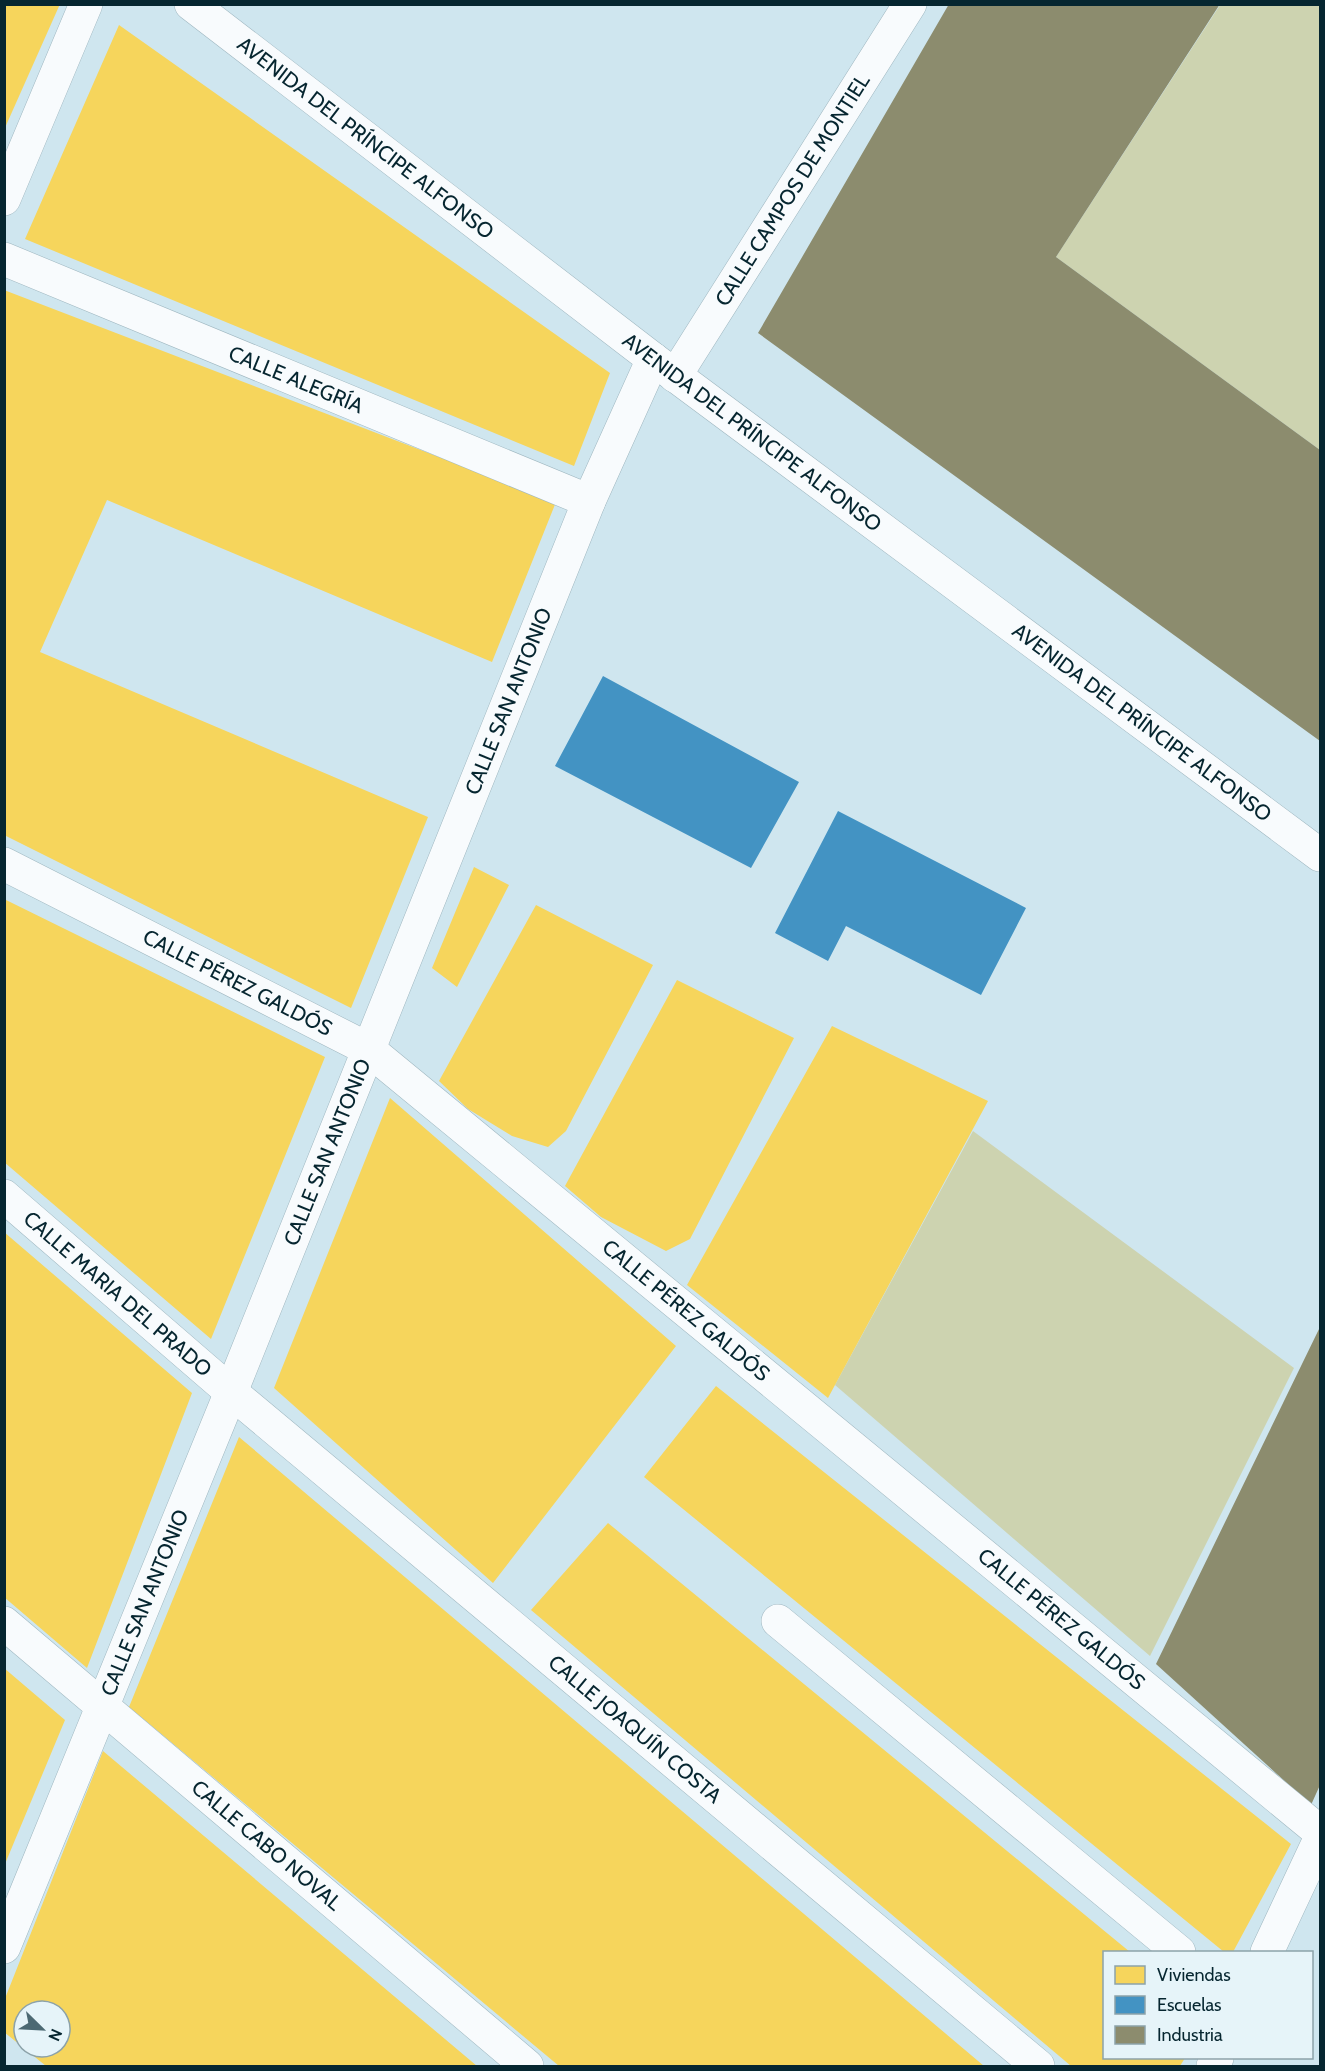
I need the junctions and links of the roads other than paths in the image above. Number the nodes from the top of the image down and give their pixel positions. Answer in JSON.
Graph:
{"nodes":[{"id":1,"x":86,"y":4,"type":"edge"},
{"id":2,"x":190,"y":4,"type":"edge"},
{"id":3,"x":910,"y":4,"type":"edge"},
{"id":4,"x":4,"y":199,"type":"edge"},
{"id":5,"x":4,"y":260,"type":"edge"},
{"id":6,"x":664,"y":367,"type":"junction"},
{"id":7,"x":589,"y":501,"type":"junction"},
{"id":8,"x":1320,"y":855,"type":"edge"},
{"id":9,"x":4,"y":864,"type":"edge"},
{"id":10,"x":368,"y":1049,"type":"junction"},
{"id":11,"x":4,"y":1196,"type":"edge"},
{"id":12,"x":231,"y":1392,"type":"junction"},
{"id":13,"x":778,"y":1621,"type":"dead end"},
{"id":14,"x":4,"y":1623,"type":"edge"},
{"id":15,"x":102,"y":1707,"type":"junction"},
{"id":16,"x":1320,"y":1833,"type":"edge"},
{"id":17,"x":1320,"y":1839,"type":"edge"},
{"id":18,"x":4,"y":1947,"type":"edge"},
{"id":19,"x":1177,"y":1951,"type":"edge"},
{"id":20,"x":1268,"y":1951,"type":"edge"},
{"id":21,"x":526,"y":2067,"type":"edge"},
{"id":22,"x":1038,"y":2067,"type":"edge"}],
"edges":[{"from":1,"to":4,"type":"street"},
{"from":2,"to":6,"type":"street","name":"AVENIDA DEL PRÍNCIPE ALFONSO"},
{"from":3,"to":6,"type":"street","name":"CALLE CAMPOS DE MONTIEL"},
{"from":5,"to":7,"type":"street","name":"CALLE ALEGRÍA"},
{"from":6,"to":7,"type":"street","name":"CALLE SAN ANTONIO"},
{"from":6,"to":8,"type":"street","name":"AVENIDA DEL PRÍNCIPE ALFONSO"},
{"from":7,"to":10,"type":"street","name":"CALLE SAN ANTONIO"},
{"from":9,"to":10,"type":"street","name":"CALLE PÉREZ GALDÓS"},
{"from":10,"to":12,"type":"street","name":"CALLE SAN ANTONIO"},
{"from":10,"to":16,"type":"street","name":"CALLE PÉREZ GALDÓS"},
{"from":11,"to":12,"type":"street","name":"CALLE MARIA DEL PRADO"},
{"from":12,"to":15,"type":"street","name":"CALLE SAN ANTONIO"},
{"from":12,"to":22,"type":"street","name":"CALLE JOAQUÍN COSTA"},
{"from":13,"to":19,"type":"street"},
{"from":14,"to":15,"type":"street","name":"CALLE CABO NOVAL"},
{"from":15,"to":18,"type":"street","name":"CALLE SAN ANTONIO"},
{"from":15,"to":21,"type":"street","name":"CALLE CABO NOVAL"},
{"from":17,"to":20,"type":"street"}]}
